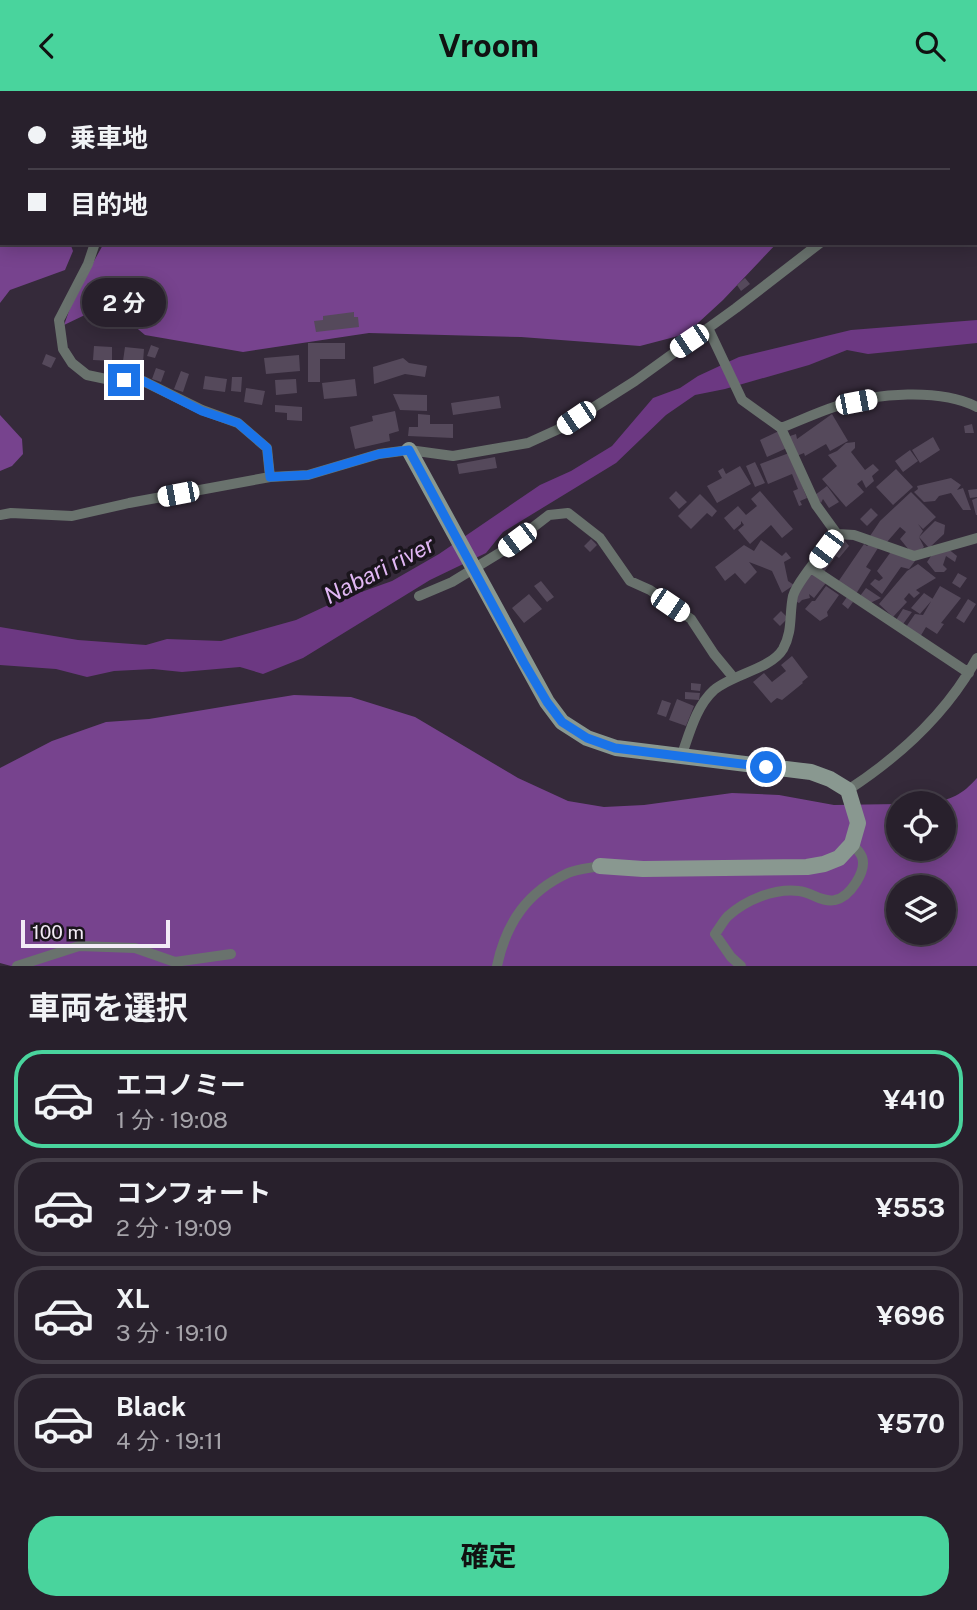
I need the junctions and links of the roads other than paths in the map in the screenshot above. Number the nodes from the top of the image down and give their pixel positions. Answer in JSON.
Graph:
{"nodes":[{"id":1,"x":94,"y":245,"type":"edge"},
{"id":2,"x":817,"y":245,"type":"edge"},
{"id":3,"x":708,"y":328,"type":"junction"},
{"id":4,"x":977,"y":407,"type":"edge"},
{"id":5,"x":781,"y":428,"type":"junction"},
{"id":6,"x":409,"y":450,"type":"junction"},
{"id":7,"x":270,"y":477,"type":"junction"},
{"id":8,"x":0,"y":515,"type":"edge"},
{"id":9,"x":836,"y":534,"type":"junction"},
{"id":10,"x":977,"y":538,"type":"edge"},
{"id":11,"x":811,"y":568,"type":"junction"},
{"id":12,"x":474,"y":569,"type":"junction"},
{"id":13,"x":419,"y":596,"type":"dead end"},
{"id":14,"x":977,"y":658,"type":"edge"},
{"id":15,"x":969,"y":673,"type":"junction"},
{"id":16,"x":733,"y":677,"type":"junction"},
{"id":17,"x":681,"y":757,"type":"junction"},
{"id":18,"x":848,"y":790,"type":"junction"},
{"id":19,"x":852,"y":843,"type":"junction"},
{"id":20,"x":600,"y":866,"type":"joint"},
{"id":21,"x":231,"y":954,"type":"dead end"},
{"id":22,"x":17,"y":966,"type":"edge"},
{"id":23,"x":498,"y":966,"type":"edge"},
{"id":24,"x":741,"y":966,"type":"edge"}],
"edges":[{"from":1,"to":7,"type":"street"},
{"from":2,"to":3,"type":"street"},
{"from":3,"to":5,"type":"street"},
{"from":3,"to":6,"type":"street"},
{"from":4,"to":5,"type":"street"},
{"from":5,"to":9,"type":"street"},
{"from":6,"to":7,"type":"street"},
{"from":6,"to":12,"type":"street"},
{"from":7,"to":8,"type":"street"},
{"from":9,"to":10,"type":"street"},
{"from":9,"to":11,"type":"street"},
{"from":11,"to":15,"type":"street"},
{"from":11,"to":16,"type":"street"},
{"from":12,"to":13,"type":"street"},
{"from":12,"to":16,"type":"street"},
{"from":12,"to":17,"type":"street"},
{"from":14,"to":15,"type":"street"},
{"from":15,"to":18,"type":"street"},
{"from":16,"to":17,"type":"street"},
{"from":17,"to":18,"type":"street"},
{"from":18,"to":19,"type":"street"},
{"from":19,"to":20,"type":"street"},
{"from":19,"to":24,"type":"street"},
{"from":20,"to":23,"type":"street"},
{"from":21,"to":22,"type":"street"}]}
